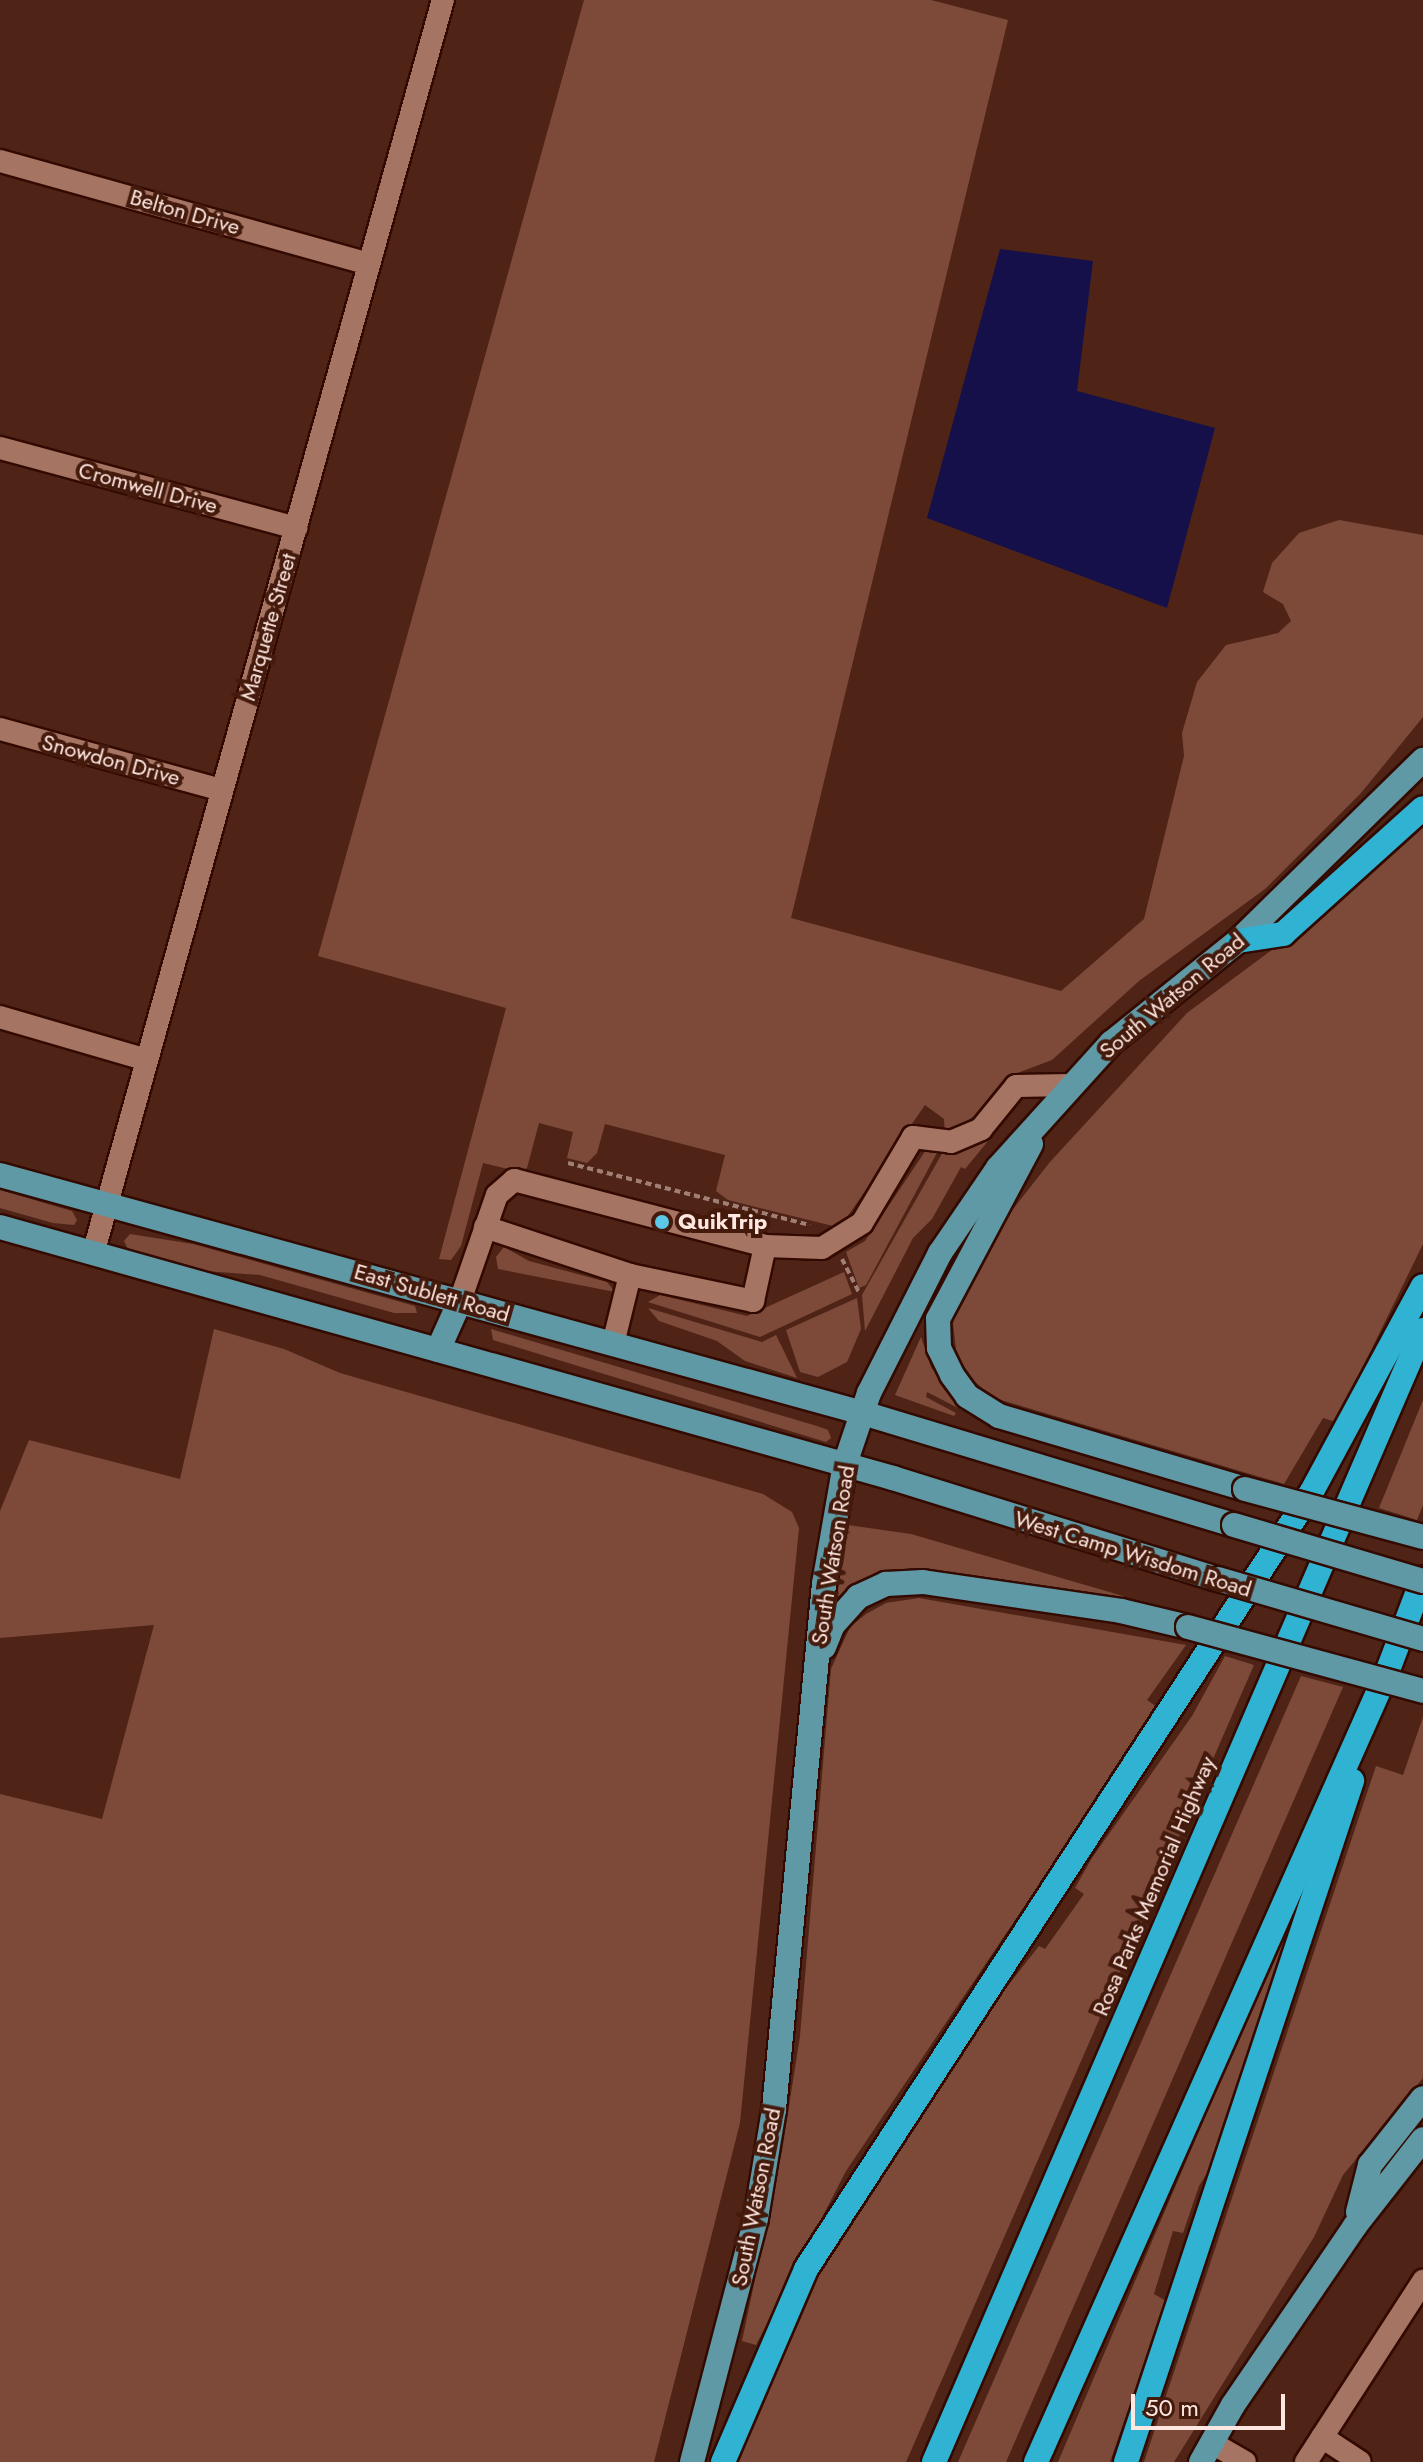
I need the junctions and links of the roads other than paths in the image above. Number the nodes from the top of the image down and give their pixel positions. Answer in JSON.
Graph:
{"nodes":[{"id":1,"x":442,"y":0,"type":"edge"},
{"id":2,"x":0,"y":161,"type":"edge"},
{"id":3,"x":369,"y":264,"type":"junction"},
{"id":4,"x":0,"y":448,"type":"edge"},
{"id":5,"x":296,"y":528,"type":"junction"},
{"id":6,"x":0,"y":729,"type":"edge"},
{"id":7,"x":1423,"y":760,"type":"edge"},
{"id":8,"x":222,"y":790,"type":"junction"},
{"id":9,"x":1423,"y":808,"type":"edge"},
{"id":10,"x":1238,"y":941,"type":"junction"},
{"id":11,"x":0,"y":1017,"type":"edge"},
{"id":12,"x":147,"y":1060,"type":"junction"},
{"id":13,"x":1070,"y":1085,"type":"junction"},
{"id":14,"x":1047,"y":1114,"type":"junction"},
{"id":15,"x":0,"y":1175,"type":"edge"},
{"id":16,"x":107,"y":1203,"type":"junction"},
{"id":17,"x":0,"y":1227,"type":"edge"},
{"id":18,"x":485,"y":1227,"type":"junction"},
{"id":19,"x":765,"y":1246,"type":"junction"},
{"id":20,"x":93,"y":1254,"type":"junction"},
{"id":21,"x":630,"y":1275,"type":"junction"},
{"id":22,"x":1423,"y":1286,"type":"edge"},
{"id":23,"x":460,"y":1301,"type":"junction"},
{"id":24,"x":1423,"y":1330,"type":"edge"},
{"id":25,"x":613,"y":1344,"type":"junction"},
{"id":26,"x":438,"y":1350,"type":"junction"},
{"id":27,"x":863,"y":1413,"type":"junction"},
{"id":28,"x":845,"y":1464,"type":"junction"},
{"id":29,"x":1423,"y":1537,"type":"edge"},
{"id":30,"x":1423,"y":1580,"type":"edge"},
{"id":31,"x":1423,"y":1639,"type":"edge"},
{"id":32,"x":816,"y":1669,"type":"junction"},
{"id":33,"x":1388,"y":1670,"type":"junction"},
{"id":34,"x":1423,"y":1691,"type":"edge"},
{"id":35,"x":1423,"y":2098,"type":"edge"},
{"id":36,"x":1423,"y":2139,"type":"edge"},
{"id":37,"x":1355,"y":2226,"type":"junction"},
{"id":38,"x":1423,"y":2281,"type":"edge"},
{"id":39,"x":1416,"y":2306,"type":"edge"},
{"id":40,"x":1322,"y":2437,"type":"junction"},
{"id":41,"x":1206,"y":2453,"type":"edge"},
{"id":42,"x":692,"y":2462,"type":"edge"},
{"id":43,"x":723,"y":2462,"type":"edge"},
{"id":44,"x":934,"y":2462,"type":"edge"},
{"id":45,"x":1036,"y":2462,"type":"edge"},
{"id":46,"x":1126,"y":2462,"type":"edge"},
{"id":47,"x":1245,"y":2462,"type":"edge"},
{"id":48,"x":1306,"y":2462,"type":"edge"},
{"id":49,"x":1360,"y":2462,"type":"edge"}],
"edges":[{"from":1,"to":3,"type":"street","name":"Marquette Street"},
{"from":2,"to":3,"type":"street","name":"Belton Drive"},
{"from":3,"to":5,"type":"street","name":"Marquette Street"},
{"from":4,"to":5,"type":"street","name":"Cromwell Drive"},
{"from":5,"to":8,"type":"street","name":"Marquette Street"},
{"from":6,"to":8,"type":"street","name":"Snowdon Drive"},
{"from":7,"to":10,"type":"main road","name":"South Watson Road"},
{"from":8,"to":12,"type":"street","name":"Marquette Street"},
{"from":9,"to":10,"type":"highway"},
{"from":10,"to":13,"type":"main road","name":"South Watson Road"},
{"from":11,"to":12,"type":"street"},
{"from":12,"to":16,"type":"street","name":"Marquette Street"},
{"from":13,"to":14,"type":"main road","name":"South Watson Road"},
{"from":13,"to":19,"type":"street"},
{"from":14,"to":27,"type":"main road","name":"South Watson Road"},
{"from":14,"to":29,"type":"main road","bridge":true},
{"from":15,"to":16,"type":"main road","name":"East Sublett Road"},
{"from":16,"to":20,"type":"street","name":"Marquette Street"},
{"from":16,"to":23,"type":"main road","name":"East Sublett Road"},
{"from":17,"to":20,"type":"main road"},
{"from":18,"to":19,"type":"street"},
{"from":18,"to":21,"type":"street"},
{"from":18,"to":23,"type":"street"},
{"from":19,"to":21,"type":"street"},
{"from":20,"to":26,"type":"main road"},
{"from":21,"to":25,"type":"street"},
{"from":22,"to":43,"type":"highway"},
{"from":23,"to":25,"type":"main road","name":"East Sublett Road"},
{"from":23,"to":26,"type":"main road"},
{"from":24,"to":44,"type":"highway","name":"Rosa Parks Memorial Highway"},
{"from":25,"to":27,"type":"main road","name":"East Sublett Road"},
{"from":26,"to":28,"type":"main road"},
{"from":27,"to":28,"type":"main road","name":"South Watson Road"},
{"from":27,"to":30,"type":"main road","bridge":true},
{"from":28,"to":31,"type":"main road","name":"West Camp Wisdom Road","bridge":true},
{"from":28,"to":32,"type":"main road","name":"South Watson Road"},
{"from":30,"to":33,"type":"highway"},
{"from":32,"to":34,"type":"main road","bridge":true},
{"from":32,"to":42,"type":"main road","name":"South Watson Road"},
{"from":33,"to":45,"type":"highway"},
{"from":33,"to":46,"type":"highway"},
{"from":35,"to":37,"type":"main road"},
{"from":36,"to":37,"type":"main road"},
{"from":37,"to":41,"type":"main road"},
{"from":38,"to":39,"type":"street"},
{"from":39,"to":40,"type":"street"},
{"from":40,"to":48,"type":"street"},
{"from":40,"to":49,"type":"street"},
{"from":41,"to":47,"type":"street"}]}
